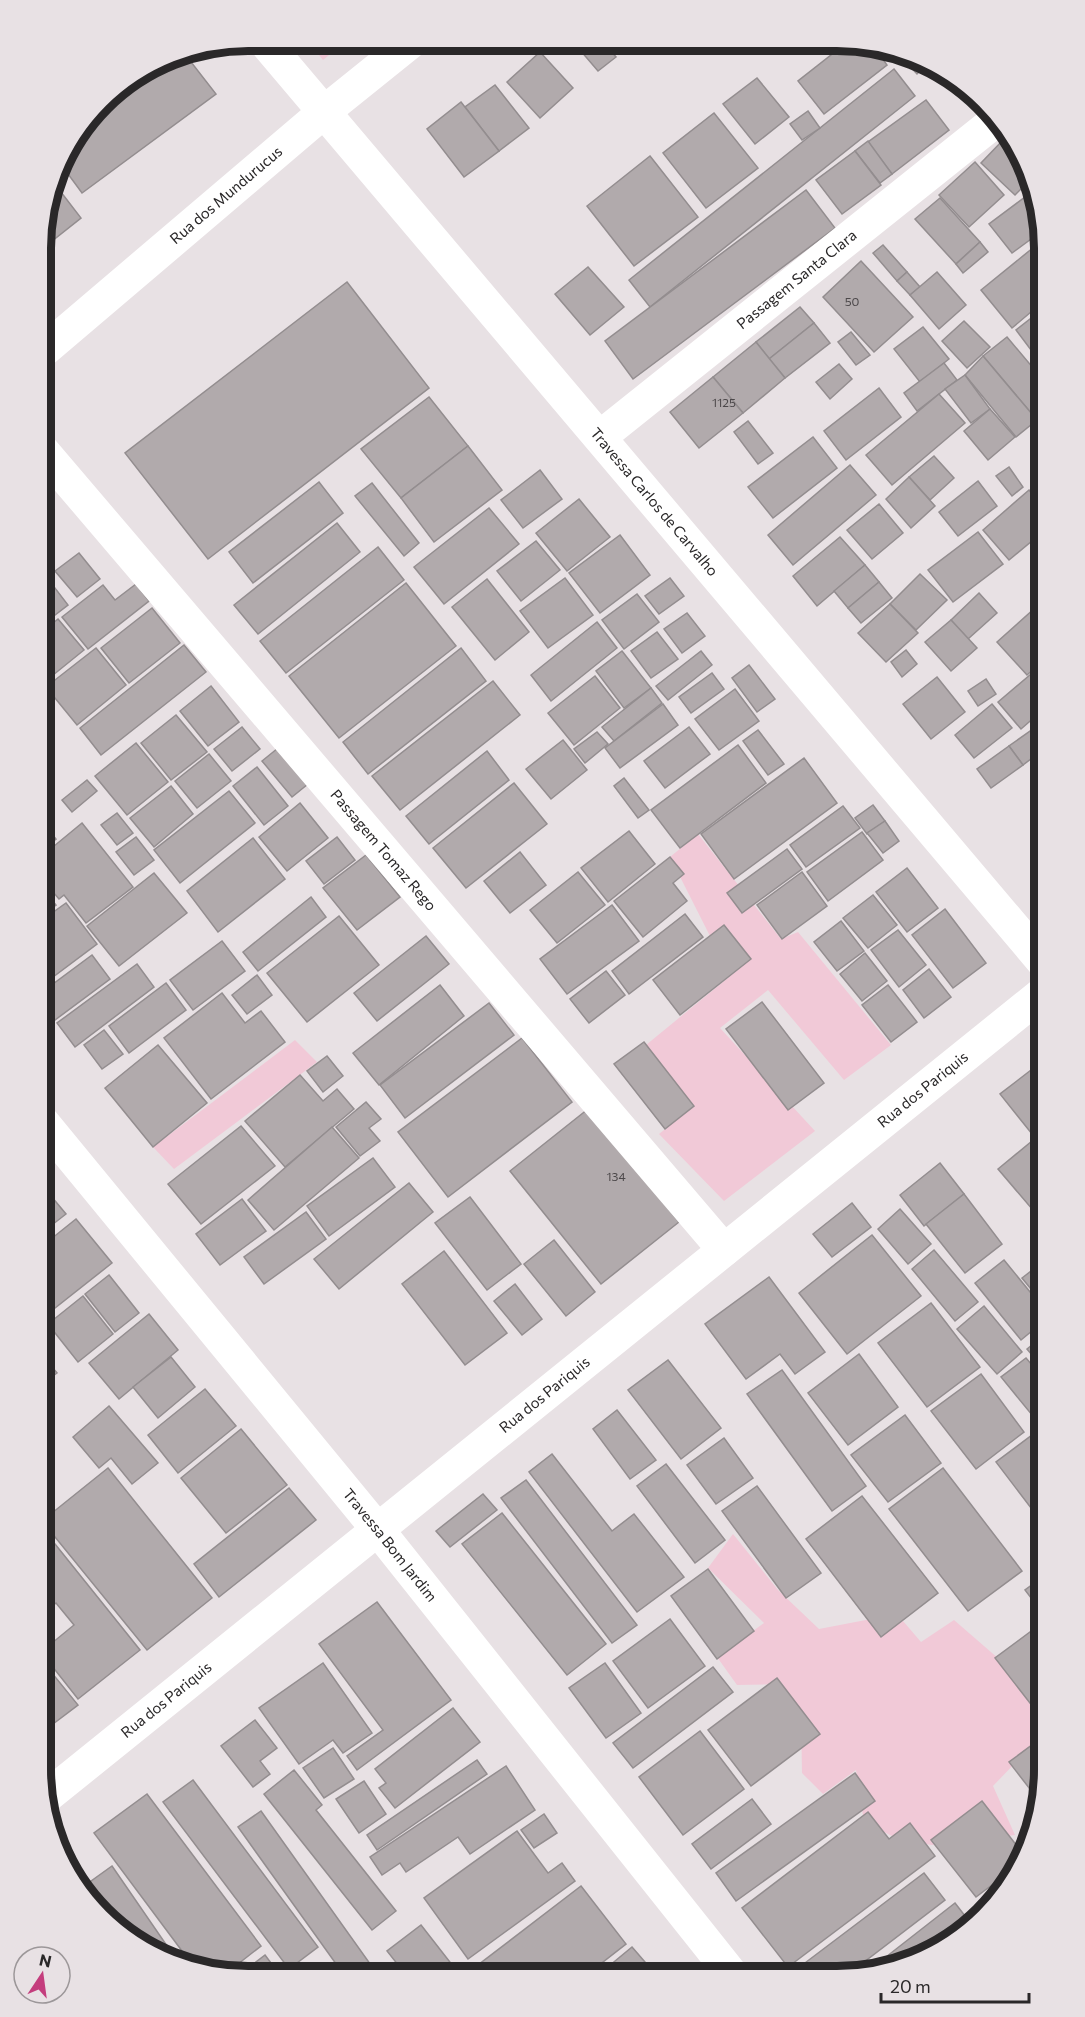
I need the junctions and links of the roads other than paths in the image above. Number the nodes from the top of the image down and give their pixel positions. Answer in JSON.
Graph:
{"nodes":[{"id":1,"x":272,"y":51,"type":"edge"},
{"id":2,"x":400,"y":51,"type":"edge"},
{"id":3,"x":324,"y":112,"type":"junction"},
{"id":4,"x":990,"y":125,"type":"edge"},
{"id":5,"x":51,"y":344,"type":"edge"},
{"id":6,"x":600,"y":437,"type":"junction"},
{"id":7,"x":51,"y":461,"type":"edge"},
{"id":8,"x":1034,"y":951,"type":"edge"},
{"id":9,"x":1034,"y":1000,"type":"edge"},
{"id":10,"x":51,"y":1132,"type":"edge"},
{"id":11,"x":724,"y":1250,"type":"junction"},
{"id":12,"x":378,"y":1530,"type":"junction"},
{"id":13,"x":53,"y":1792,"type":"edge"},
{"id":14,"x":725,"y":1966,"type":"edge"}],
"edges":[{"from":1,"to":3,"type":"street","name":"Travessa Carlos de Carvalho"},
{"from":2,"to":3,"type":"street","name":"Rua dos Mundurucus"},
{"from":3,"to":5,"type":"street","name":"Rua dos Mundurucus"},
{"from":3,"to":6,"type":"street","name":"Travessa Carlos de Carvalho"},
{"from":4,"to":6,"type":"street","name":"Passagem Santa Clara"},
{"from":6,"to":8,"type":"street","name":"Travessa Carlos de Carvalho"},
{"from":7,"to":11,"type":"street","name":"Passagem Tomaz Rego"},
{"from":9,"to":11,"type":"street","name":"Rua dos Pariquis"},
{"from":10,"to":12,"type":"street","name":"Travessa Bom Jardim"},
{"from":11,"to":12,"type":"street","name":"Rua dos Pariquis"},
{"from":12,"to":13,"type":"street","name":"Rua dos Pariquis"},
{"from":12,"to":14,"type":"street","name":"Travessa Bom Jardim"}]}
